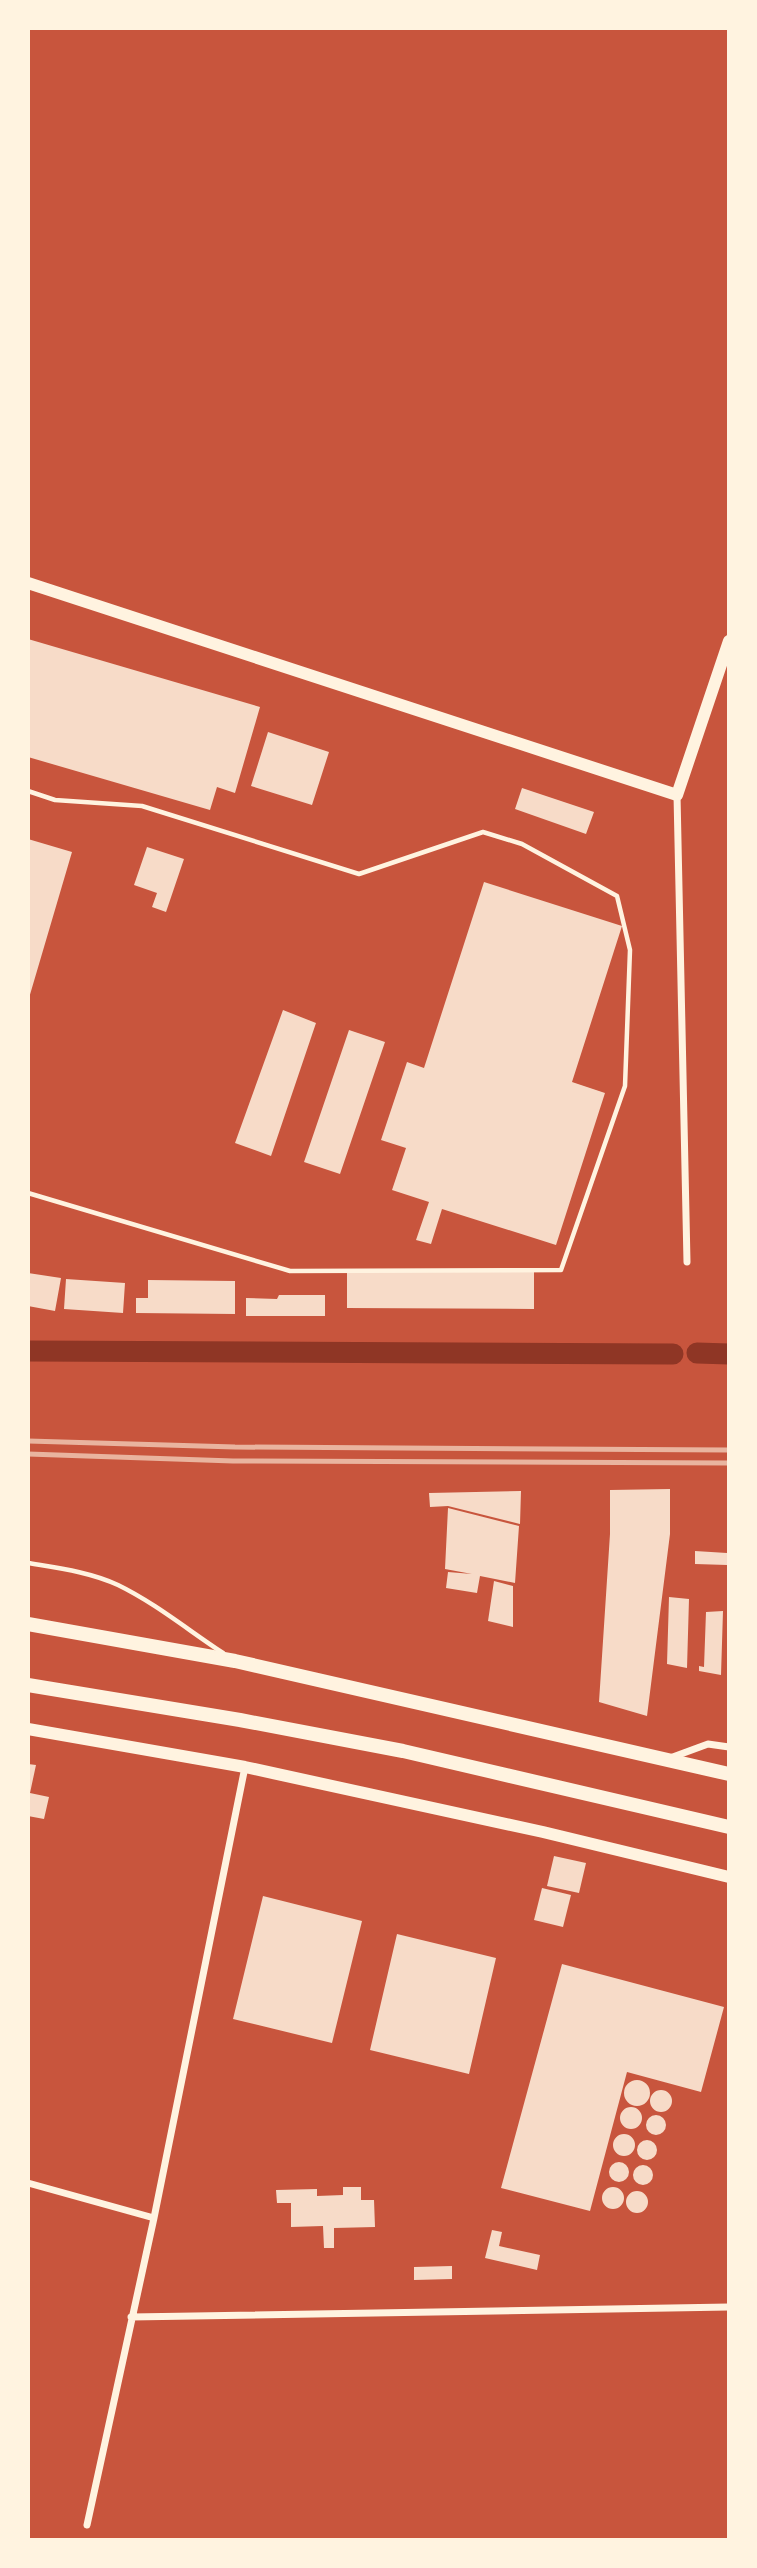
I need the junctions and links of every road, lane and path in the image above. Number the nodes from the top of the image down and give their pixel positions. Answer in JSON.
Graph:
{"nodes":[{"id":1,"x":28,"y":583,"type":"edge"},
{"id":2,"x":729,"y":641,"type":"edge"},
{"id":3,"x":28,"y":791,"type":"edge"},
{"id":4,"x":677,"y":795,"type":"junction"},
{"id":5,"x":28,"y":1193,"type":"edge"},
{"id":6,"x":687,"y":1262,"type":"dead end"},
{"id":7,"x":28,"y":1563,"type":"edge"},
{"id":8,"x":28,"y":1623,"type":"edge"},
{"id":9,"x":235,"y":1661,"type":"junction"},
{"id":10,"x":28,"y":1685,"type":"edge"},
{"id":11,"x":28,"y":1729,"type":"edge"},
{"id":12,"x":729,"y":1747,"type":"edge"},
{"id":13,"x":666,"y":1759,"type":"junction"},
{"id":14,"x":245,"y":1767,"type":"junction"},
{"id":15,"x":729,"y":1774,"type":"edge"},
{"id":16,"x":729,"y":1827,"type":"edge"},
{"id":17,"x":729,"y":1877,"type":"edge"},
{"id":18,"x":28,"y":2183,"type":"edge"},
{"id":19,"x":154,"y":2218,"type":"junction"},
{"id":20,"x":729,"y":2306,"type":"edge"},
{"id":21,"x":131,"y":2317,"type":"junction"},
{"id":22,"x":87,"y":2525,"type":"dead end"}],
"edges":[{"from":1,"to":4,"type":"main road"},
{"from":2,"to":4,"type":"main road"},
{"from":3,"to":5,"type":"lane"},
{"from":4,"to":6,"type":"street"},
{"from":7,"to":9,"type":"lane"},
{"from":8,"to":9,"type":"highway"},
{"from":9,"to":13,"type":"highway"},
{"from":10,"to":16,"type":"highway"},
{"from":11,"to":14,"type":"main road"},
{"from":12,"to":13,"type":"street"},
{"from":13,"to":15,"type":"highway"},
{"from":14,"to":17,"type":"main road"},
{"from":14,"to":19,"type":"street"},
{"from":18,"to":19,"type":"street"},
{"from":19,"to":21,"type":"street"},
{"from":20,"to":21,"type":"street"},
{"from":21,"to":22,"type":"street"}]}
